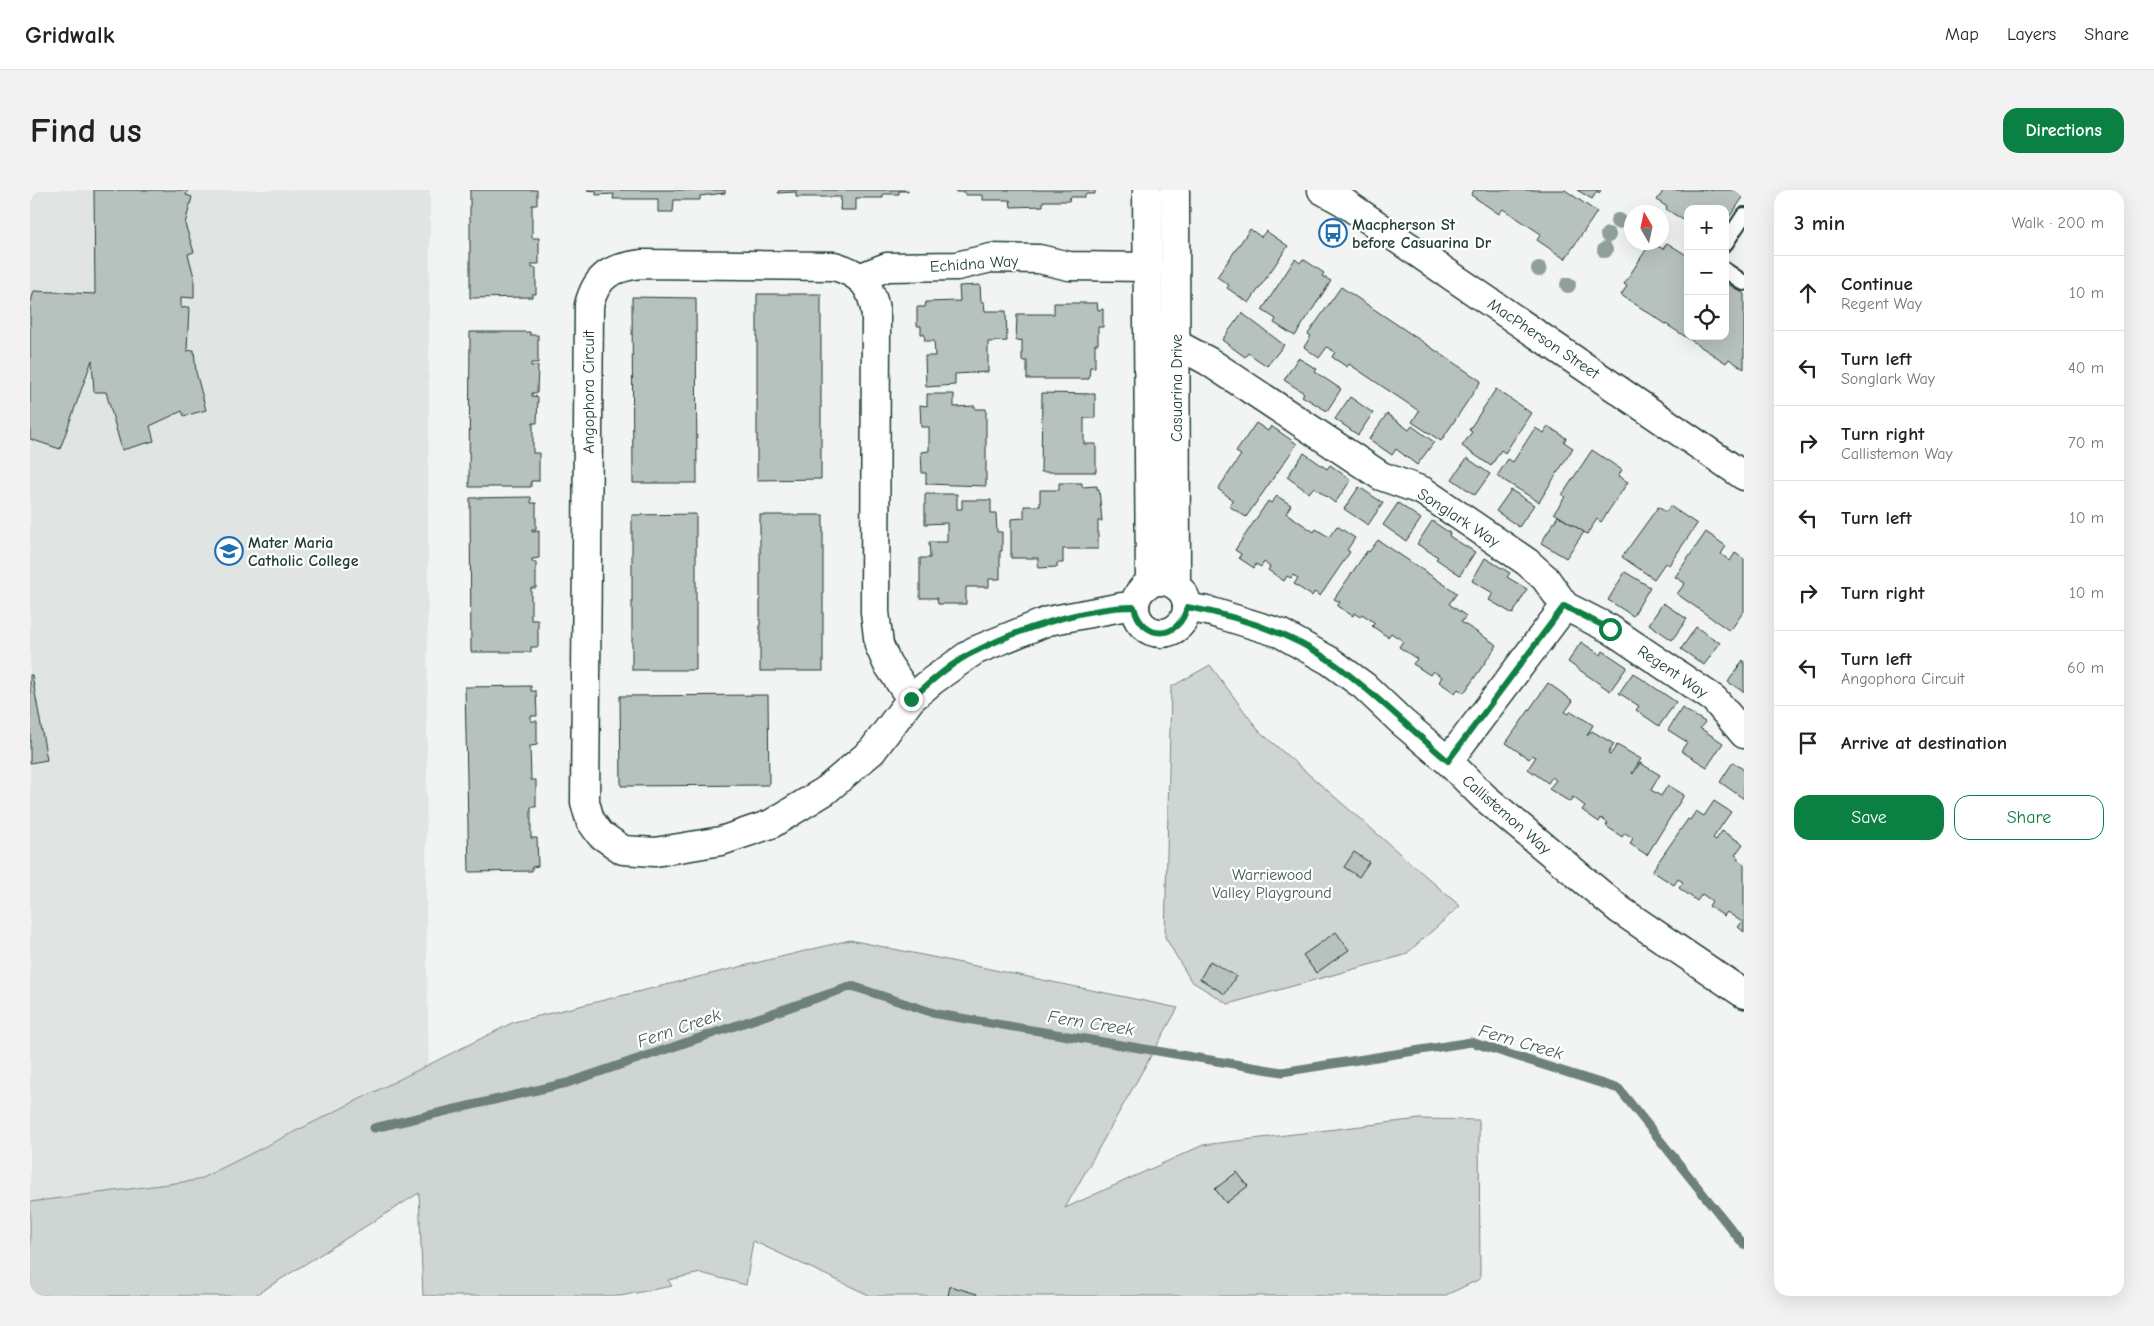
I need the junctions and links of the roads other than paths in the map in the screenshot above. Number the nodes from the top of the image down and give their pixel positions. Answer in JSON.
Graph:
{"nodes":[{"id":1,"x":1148,"y":190,"type":"edge"},
{"id":2,"x":1175,"y":190,"type":"edge"},
{"id":3,"x":1333,"y":194,"type":"edge"},
{"id":4,"x":1744,"y":215,"type":"edge"},
{"id":5,"x":1729,"y":238,"type":"edge"},
{"id":6,"x":1149,"y":267,"type":"junction"},
{"id":7,"x":1729,"y":273,"type":"edge"},
{"id":8,"x":859,"y":278,"type":"junction"},
{"id":9,"x":1744,"y":283,"type":"edge"},
{"id":10,"x":1176,"y":344,"type":"junction"},
{"id":11,"x":1744,"y":476,"type":"edge"},
{"id":12,"x":1171,"y":592,"type":"junction"},
{"id":13,"x":1564,"y":606,"type":"junction"},
{"id":14,"x":1134,"y":607,"type":"junction"},
{"id":15,"x":911,"y":699,"type":"junction"},
{"id":16,"x":1744,"y":734,"type":"edge"},
{"id":17,"x":1448,"y":761,"type":"junction"},
{"id":18,"x":1744,"y":994,"type":"edge"}],
"edges":[{"from":1,"to":6,"type":"street","name":"Casuarina Drive"},
{"from":2,"to":10,"type":"street","name":"Casuarina Drive"},
{"from":3,"to":11,"type":"street","name":"MacPherson Street"},
{"from":4,"to":5,"type":"lane"},
{"from":6,"to":8,"type":"street","name":"Echidna Way"},
{"from":6,"to":12,"type":"street","name":"Casuarina Drive"},
{"from":7,"to":9,"type":"lane"},
{"from":8,"to":15,"type":"street"},
{"from":8,"to":15,"type":"street","name":"Angophora Circuit"},
{"from":10,"to":12,"type":"street","name":"Casuarina Drive"},
{"from":10,"to":13,"type":"street","name":"Songlark Way"},
{"from":12,"to":14,"type":"street"},
{"from":12,"to":14,"type":"street"},
{"from":12,"to":17,"type":"street","name":"Callistemon Way"},
{"from":13,"to":16,"type":"street","name":"Regent Way"},
{"from":13,"to":17,"type":"street"},
{"from":14,"to":15,"type":"street","name":"Angophora Circuit"},
{"from":17,"to":18,"type":"street","name":"Callistemon Way"}]}
